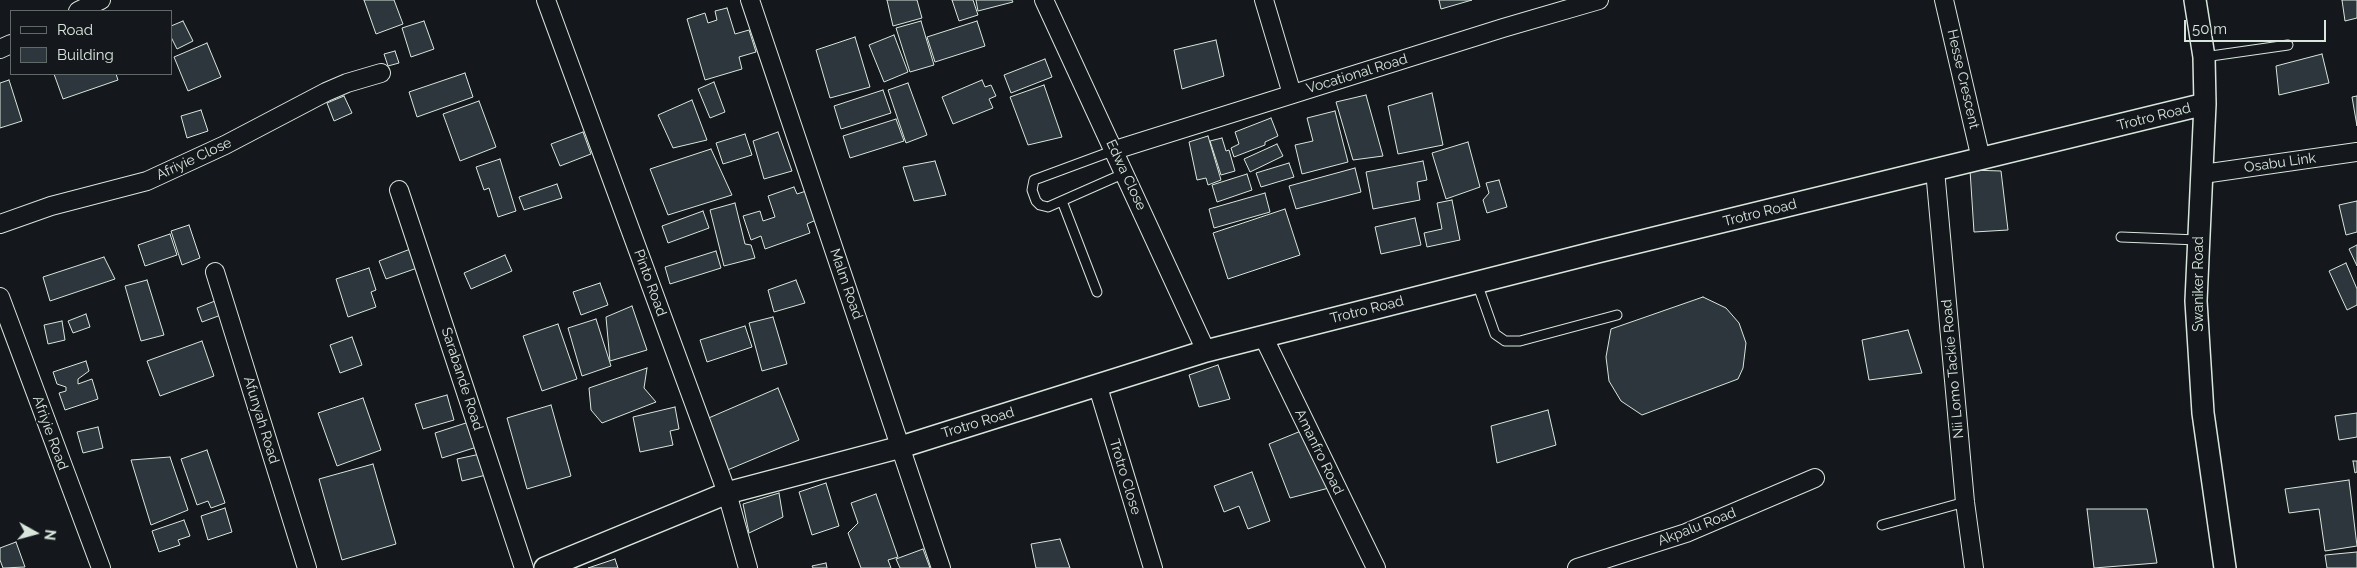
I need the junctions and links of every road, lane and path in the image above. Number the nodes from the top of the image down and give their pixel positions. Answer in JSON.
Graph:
{"nodes":[{"id":1,"x":101,"y":0,"type":"edge"},
{"id":2,"x":546,"y":0,"type":"edge"},
{"id":3,"x":750,"y":0,"type":"edge"},
{"id":4,"x":1044,"y":0,"type":"edge"},
{"id":5,"x":1264,"y":0,"type":"edge"},
{"id":6,"x":1599,"y":0,"type":"edge"},
{"id":7,"x":1944,"y":0,"type":"edge"},
{"id":8,"x":2195,"y":0,"type":"edge"},
{"id":9,"x":80,"y":10,"type":"edge"},
{"id":10,"x":2288,"y":45,"type":"dead end"},
{"id":11,"x":2204,"y":57,"type":"junction"},
{"id":12,"x":381,"y":74,"type":"dead end"},
{"id":13,"x":1292,"y":94,"type":"junction"},
{"id":14,"x":2205,"y":104,"type":"junction"},
{"id":15,"x":1115,"y":150,"type":"junction"},
{"id":16,"x":2357,"y":152,"type":"edge"},
{"id":17,"x":1981,"y":159,"type":"junction"},
{"id":18,"x":1935,"y":170,"type":"junction"},
{"id":19,"x":1125,"y":173,"type":"junction"},
{"id":20,"x":2203,"y":174,"type":"junction"},
{"id":21,"x":399,"y":190,"type":"dead end"},
{"id":22,"x":1062,"y":202,"type":"junction"},
{"id":23,"x":0,"y":224,"type":"edge"},
{"id":24,"x":2121,"y":237,"type":"dead end"},
{"id":25,"x":2198,"y":240,"type":"junction"},
{"id":26,"x":214,"y":272,"type":"dead end"},
{"id":27,"x":1476,"y":283,"type":"junction"},
{"id":28,"x":1097,"y":292,"type":"dead end"},
{"id":29,"x":0,"y":297,"type":"edge"},
{"id":30,"x":1617,"y":315,"type":"dead end"},
{"id":31,"x":1263,"y":336,"type":"junction"},
{"id":32,"x":1206,"y":351,"type":"junction"},
{"id":33,"x":1098,"y":386,"type":"junction"},
{"id":34,"x":901,"y":447,"type":"junction"},
{"id":35,"x":1815,"y":478,"type":"dead end"},
{"id":36,"x":727,"y":493,"type":"junction"},
{"id":37,"x":1966,"y":502,"type":"junction"},
{"id":38,"x":1882,"y":525,"type":"dead end"},
{"id":39,"x":100,"y":568,"type":"edge"},
{"id":40,"x":307,"y":568,"type":"edge"},
{"id":41,"x":524,"y":568,"type":"edge"},
{"id":42,"x":545,"y":568,"type":"edge"},
{"id":43,"x":748,"y":568,"type":"edge"},
{"id":44,"x":941,"y":568,"type":"edge"},
{"id":45,"x":1153,"y":568,"type":"edge"},
{"id":46,"x":1376,"y":568,"type":"edge"},
{"id":47,"x":1577,"y":568,"type":"edge"},
{"id":48,"x":1974,"y":568,"type":"edge"},
{"id":49,"x":2225,"y":568,"type":"edge"}],
"edges":[{"from":1,"to":9,"type":"street"},
{"from":2,"to":36,"type":"street","name":"Pinto Road"},
{"from":3,"to":34,"type":"street","name":"Malm Road"},
{"from":4,"to":15,"type":"street","name":"Edwa Close"},
{"from":5,"to":13,"type":"street"},
{"from":6,"to":13,"type":"street","name":"Vocational Road"},
{"from":7,"to":17,"type":"street","name":"Hesse Crescent"},
{"from":8,"to":11,"type":"street","name":"Swaniker Road"},
{"from":10,"to":11,"type":"lane"},
{"from":11,"to":14,"type":"street","name":"Swaniker Road"},
{"from":12,"to":23,"type":"street","name":"Afriyie Close"},
{"from":13,"to":15,"type":"street","name":"Vocational Road"},
{"from":14,"to":17,"type":"street","name":"Trotro Road"},
{"from":14,"to":20,"type":"street","name":"Swaniker Road"},
{"from":15,"to":19,"type":"street","name":"Edwa Close"},
{"from":15,"to":22,"type":"lane"},
{"from":16,"to":20,"type":"street","name":"Osabu Link"},
{"from":17,"to":18,"type":"street","name":"Trotro Road"},
{"from":18,"to":27,"type":"street","name":"Trotro Road"},
{"from":18,"to":37,"type":"street","name":"Nii Lomo Tackie Road"},
{"from":19,"to":22,"type":"lane"},
{"from":19,"to":32,"type":"street","name":"Edwa Close"},
{"from":20,"to":25,"type":"street","name":"Swaniker Road"},
{"from":21,"to":41,"type":"street","name":"Sarabande Road"},
{"from":22,"to":28,"type":"lane"},
{"from":24,"to":25,"type":"lane"},
{"from":25,"to":49,"type":"street","name":"Swaniker Road"},
{"from":26,"to":40,"type":"street","name":"Afunyah Road"},
{"from":27,"to":30,"type":"lane"},
{"from":27,"to":31,"type":"street","name":"Trotro Road"},
{"from":29,"to":39,"type":"street","name":"Afriyie Road"},
{"from":31,"to":32,"type":"street","name":"Trotro Road"},
{"from":31,"to":46,"type":"street","name":"Amanfro Road"},
{"from":32,"to":33,"type":"street","name":"Trotro Road"},
{"from":33,"to":34,"type":"street","name":"Trotro Road"},
{"from":33,"to":45,"type":"street","name":"Trotro Close"},
{"from":34,"to":36,"type":"street","name":"Trotro Road"},
{"from":34,"to":44,"type":"street","name":"Malm Road"},
{"from":35,"to":47,"type":"street","name":"Akpalu Road"},
{"from":36,"to":42,"type":"street","name":"Trotro Road"},
{"from":36,"to":43,"type":"street","name":"Pinto Road"},
{"from":37,"to":38,"type":"lane"},
{"from":37,"to":48,"type":"street","name":"Nii Lomo Tackie Road"}]}
